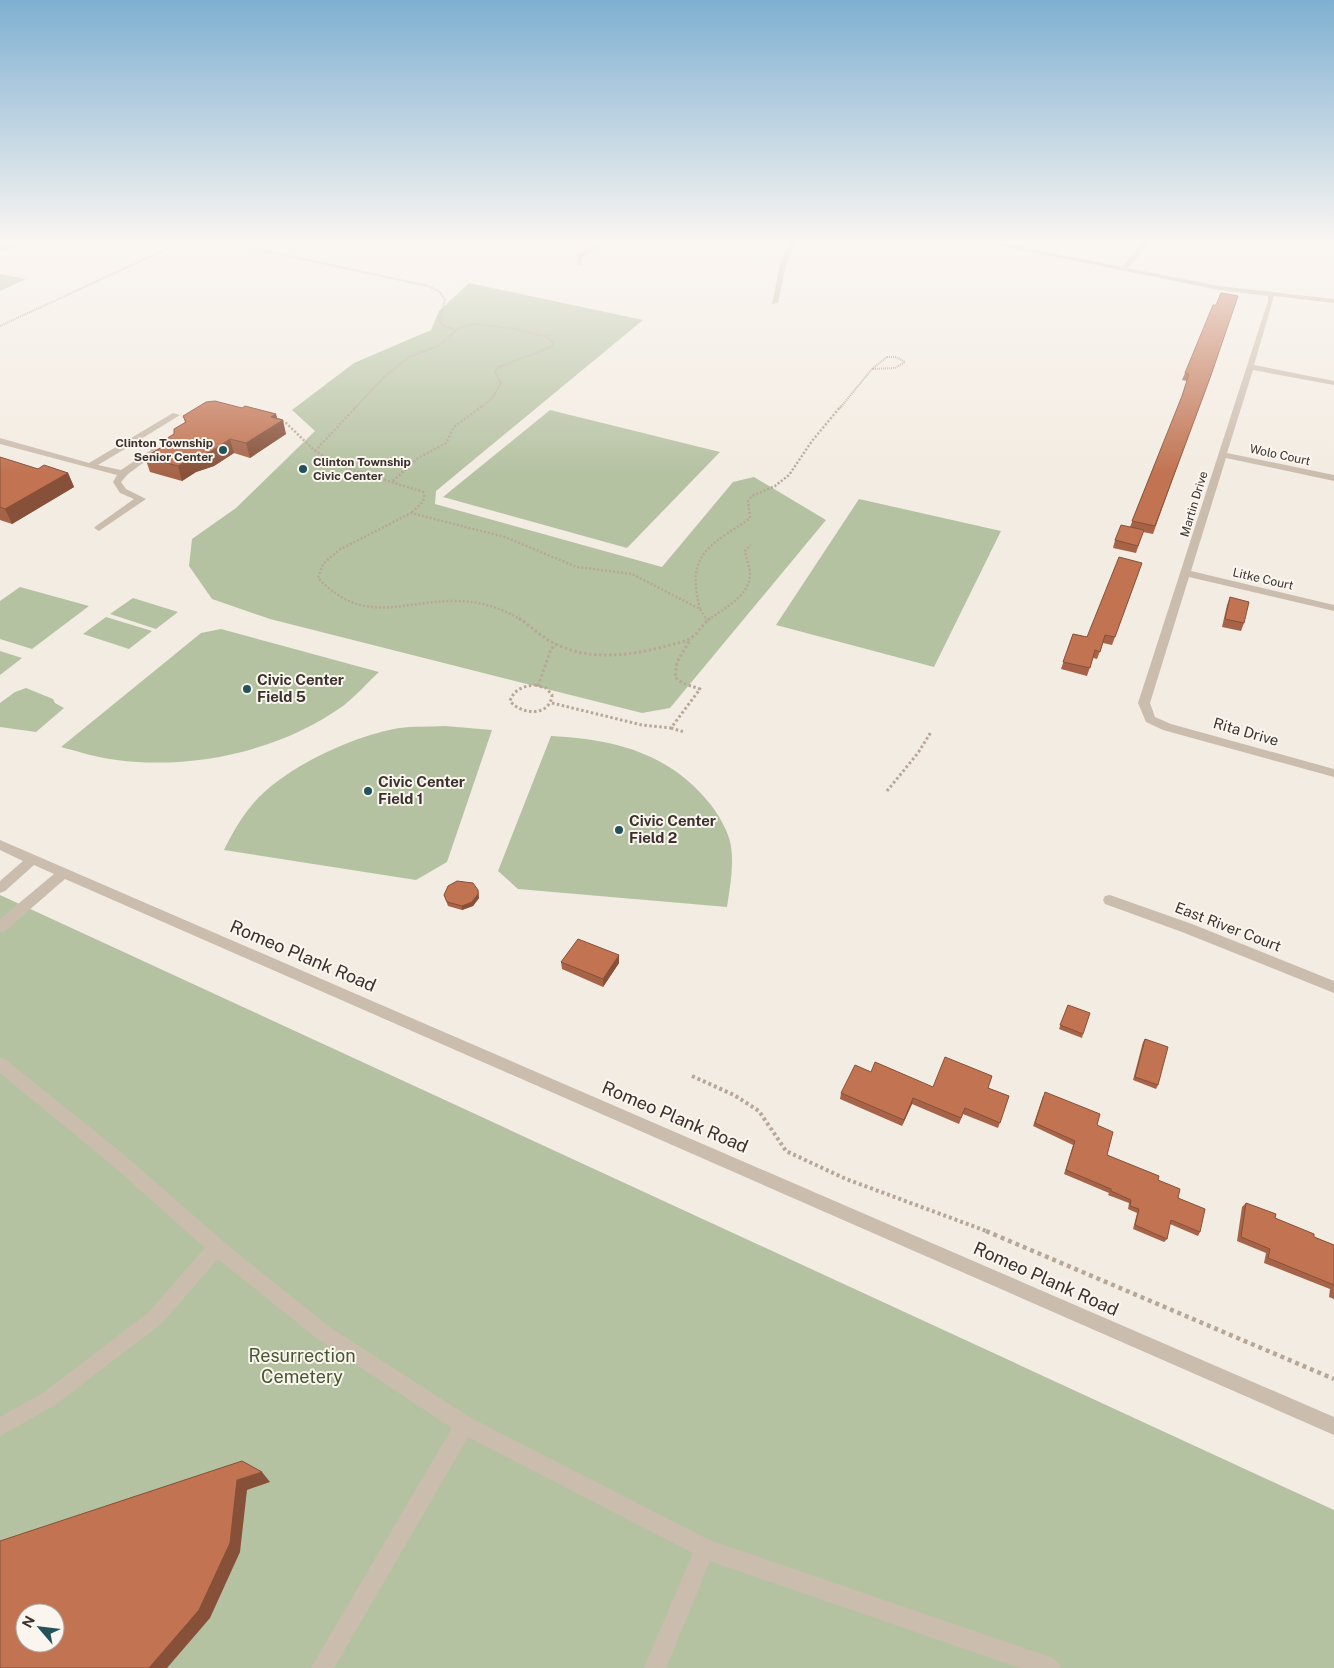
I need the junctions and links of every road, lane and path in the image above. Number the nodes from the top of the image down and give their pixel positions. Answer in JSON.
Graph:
{"nodes":[{"id":1,"x":18,"y":318,"type":"edge"},
{"id":2,"x":440,"y":318,"type":"edge"},
{"id":3,"x":1266,"y":318,"type":"edge"},
{"id":4,"x":0,"y":326,"type":"edge"},
{"id":5,"x":457,"y":330,"type":"junction"},
{"id":6,"x":1251,"y":368,"type":"junction"},
{"id":7,"x":872,"y":369,"type":"junction"},
{"id":8,"x":1334,"y":383,"type":"edge"},
{"id":9,"x":176,"y":415,"type":"dead end"},
{"id":10,"x":268,"y":415,"type":"edge"},
{"id":11,"x":135,"y":440,"type":"junction"},
{"id":12,"x":0,"y":441,"type":"edge"},
{"id":13,"x":314,"y":451,"type":"junction"},
{"id":14,"x":1222,"y":455,"type":"junction"},
{"id":15,"x":92,"y":465,"type":"junction"},
{"id":16,"x":122,"y":473,"type":"junction"},
{"id":17,"x":1334,"y":478,"type":"edge"},
{"id":18,"x":393,"y":481,"type":"junction"},
{"id":19,"x":411,"y":513,"type":"junction"},
{"id":20,"x":100,"y":528,"type":"dead end"},
{"id":21,"x":751,"y":545,"type":"dead end"},
{"id":22,"x":1186,"y":573,"type":"junction"},
{"id":23,"x":1334,"y":608,"type":"edge"},
{"id":24,"x":700,"y":609,"type":"junction"},
{"id":25,"x":707,"y":620,"type":"junction"},
{"id":26,"x":690,"y":639,"type":"junction"},
{"id":27,"x":556,"y":644,"type":"junction"},
{"id":28,"x":538,"y":686,"type":"junction"},
{"id":29,"x":552,"y":703,"type":"junction"},
{"id":30,"x":1150,"y":719,"type":"joint"},
{"id":31,"x":671,"y":728,"type":"junction"},
{"id":32,"x":684,"y":732,"type":"dead end"},
{"id":33,"x":930,"y":732,"type":"dead end"},
{"id":34,"x":1334,"y":773,"type":"edge"},
{"id":35,"x":887,"y":791,"type":"dead end"},
{"id":36,"x":0,"y":844,"type":"edge"},
{"id":37,"x":33,"y":860,"type":"junction"},
{"id":38,"x":64,"y":873,"type":"junction"},
{"id":39,"x":0,"y":888,"type":"edge"},
{"id":40,"x":1110,"y":900,"type":"dead end"},
{"id":41,"x":0,"y":927,"type":"edge"},
{"id":42,"x":1334,"y":986,"type":"edge"},
{"id":43,"x":0,"y":1064,"type":"edge"},
{"id":44,"x":692,"y":1076,"type":"dead end"},
{"id":45,"x":217,"y":1247,"type":"junction"},
{"id":46,"x":1334,"y":1379,"type":"edge"},
{"id":47,"x":464,"y":1425,"type":"junction"},
{"id":48,"x":1334,"y":1426,"type":"edge"},
{"id":49,"x":0,"y":1427,"type":"edge"},
{"id":50,"x":705,"y":1549,"type":"junction"},
{"id":51,"x":322,"y":1668,"type":"edge"},
{"id":52,"x":655,"y":1668,"type":"edge"},
{"id":53,"x":1050,"y":1668,"type":"edge"}],
"edges":[{"from":1,"to":4,"type":"path"},
{"from":2,"to":5,"type":"path"},
{"from":3,"to":6,"type":"street","name":"Martin Drive"},
{"from":5,"to":13,"type":"path"},
{"from":5,"to":18,"type":"path"},
{"from":6,"to":8,"type":"street"},
{"from":6,"to":14,"type":"street","name":"Martin Drive"},
{"from":7,"to":7,"type":"path"},
{"from":7,"to":24,"type":"path"},
{"from":9,"to":11,"type":"street"},
{"from":10,"to":13,"type":"path"},
{"from":11,"to":15,"type":"street"},
{"from":11,"to":16,"type":"street"},
{"from":12,"to":15,"type":"street"},
{"from":13,"to":18,"type":"path"},
{"from":14,"to":17,"type":"street","name":"Wolo Court"},
{"from":14,"to":22,"type":"street","name":"Martin Drive"},
{"from":15,"to":16,"type":"street"},
{"from":16,"to":20,"type":"street"},
{"from":18,"to":19,"type":"path"},
{"from":19,"to":24,"type":"path"},
{"from":19,"to":27,"type":"path"},
{"from":21,"to":25,"type":"path"},
{"from":22,"to":23,"type":"street","name":"Litke Court"},
{"from":22,"to":30,"type":"street","name":"Martin Drive"},
{"from":24,"to":25,"type":"path"},
{"from":25,"to":26,"type":"path"},
{"from":26,"to":27,"type":"path"},
{"from":26,"to":31,"type":"path"},
{"from":27,"to":28,"type":"path"},
{"from":28,"to":29,"type":"path"},
{"from":28,"to":29,"type":"path"},
{"from":29,"to":31,"type":"path"},
{"from":30,"to":34,"type":"street","name":"Rita Drive"},
{"from":31,"to":32,"type":"path"},
{"from":33,"to":35,"type":"path"},
{"from":36,"to":37,"type":"street","name":"Romeo Plank Road"},
{"from":37,"to":38,"type":"street","name":"Romeo Plank Road"},
{"from":37,"to":39,"type":"street"},
{"from":38,"to":41,"type":"street"},
{"from":38,"to":48,"type":"street","name":"Romeo Plank Road"},
{"from":40,"to":42,"type":"street","name":"East River Court"},
{"from":43,"to":45,"type":"street"},
{"from":44,"to":46,"type":"path"},
{"from":45,"to":47,"type":"street"},
{"from":45,"to":49,"type":"street"},
{"from":47,"to":50,"type":"street"},
{"from":47,"to":51,"type":"street"},
{"from":50,"to":52,"type":"street"},
{"from":50,"to":53,"type":"street"}]}
